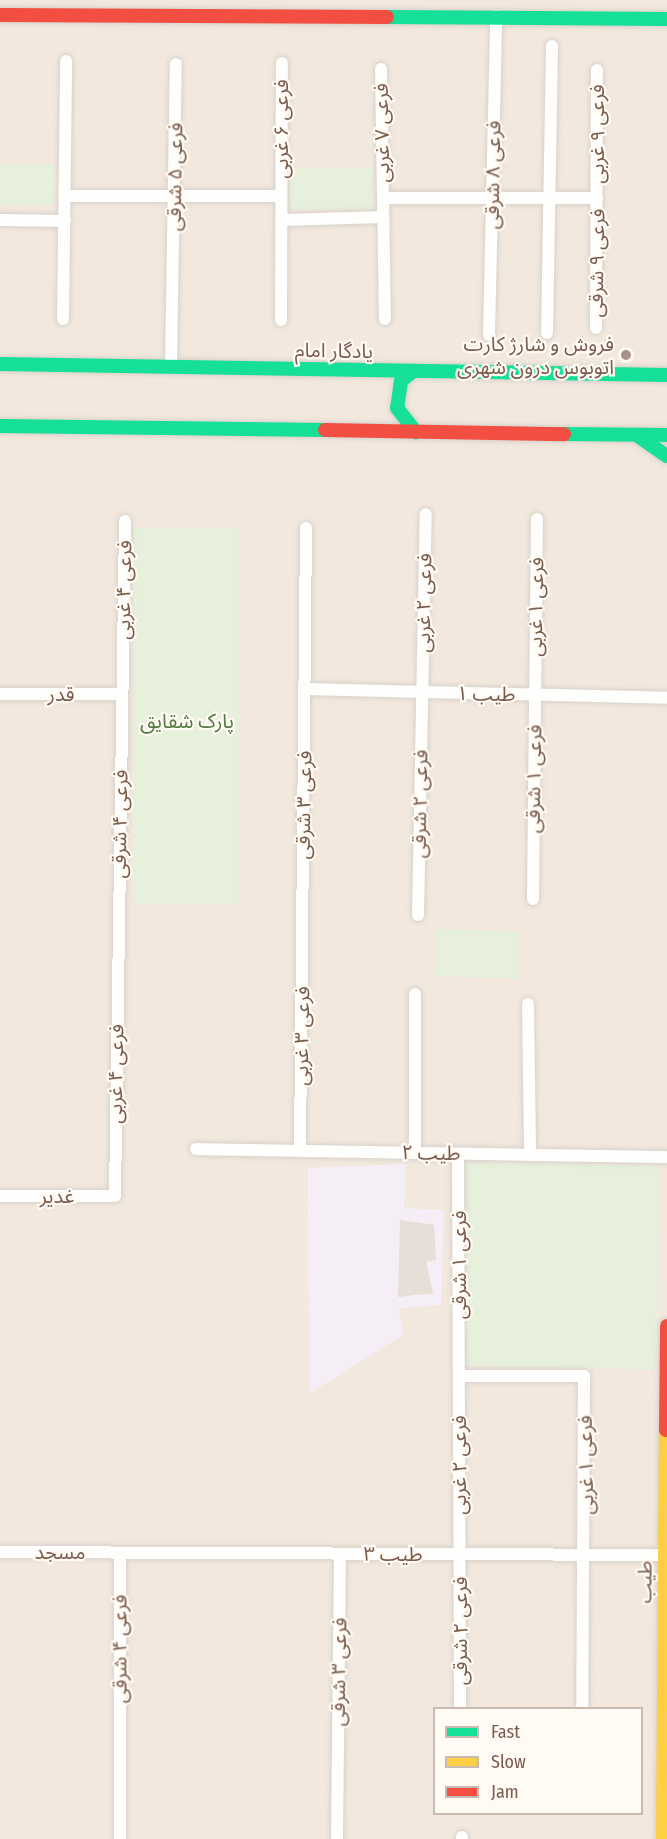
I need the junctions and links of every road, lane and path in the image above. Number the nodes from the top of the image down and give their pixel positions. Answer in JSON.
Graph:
{"nodes":[{"id":1,"x":0,"y":15,"type":"edge"},
{"id":2,"x":496,"y":16,"type":"junction"},
{"id":3,"x":667,"y":19,"type":"edge"},
{"id":4,"x":552,"y":46,"type":"dead end"},
{"id":5,"x":66,"y":61,"type":"dead end"},
{"id":6,"x":282,"y":63,"type":"dead end"},
{"id":7,"x":176,"y":64,"type":"dead end"},
{"id":8,"x":381,"y":69,"type":"dead end"},
{"id":9,"x":597,"y":70,"type":"dead end"},
{"id":10,"x":281,"y":195,"type":"junction"},
{"id":11,"x":65,"y":196,"type":"junction"},
{"id":12,"x":175,"y":196,"type":"junction"},
{"id":13,"x":384,"y":198,"type":"junction"},
{"id":14,"x":493,"y":198,"type":"junction"},
{"id":15,"x":550,"y":198,"type":"junction"},
{"id":16,"x":597,"y":198,"type":"junction"},
{"id":17,"x":383,"y":217,"type":"junction"},
{"id":18,"x":0,"y":220,"type":"edge"},
{"id":19,"x":282,"y":220,"type":"junction"},
{"id":20,"x":65,"y":221,"type":"junction"},
{"id":21,"x":63,"y":319,"type":"dead end"},
{"id":22,"x":385,"y":319,"type":"dead end"},
{"id":23,"x":281,"y":320,"type":"dead end"},
{"id":24,"x":596,"y":328,"type":"dead end"},
{"id":25,"x":548,"y":333,"type":"dead end"},
{"id":26,"x":489,"y":335,"type":"dead end"},
{"id":27,"x":0,"y":364,"type":"edge"},
{"id":28,"x":171,"y":367,"type":"junction"},
{"id":29,"x":412,"y":372,"type":"junction"},
{"id":30,"x":667,"y":375,"type":"edge"},
{"id":31,"x":0,"y":426,"type":"edge"},
{"id":32,"x":416,"y":432,"type":"junction"},
{"id":33,"x":635,"y":434,"type":"junction"},
{"id":34,"x":667,"y":435,"type":"edge"},
{"id":35,"x":667,"y":456,"type":"edge"},
{"id":36,"x":426,"y":514,"type":"dead end"},
{"id":37,"x":537,"y":519,"type":"dead end"},
{"id":38,"x":125,"y":521,"type":"dead end"},
{"id":39,"x":306,"y":528,"type":"dead end"},
{"id":40,"x":306,"y":689,"type":"junction"},
{"id":41,"x":422,"y":692,"type":"junction"},
{"id":42,"x":0,"y":694,"type":"edge"},
{"id":43,"x":122,"y":694,"type":"junction"},
{"id":44,"x":535,"y":695,"type":"junction"},
{"id":45,"x":667,"y":698,"type":"edge"},
{"id":46,"x":533,"y":898,"type":"dead end"},
{"id":47,"x":418,"y":915,"type":"dead end"},
{"id":48,"x":303,"y":920,"type":"joint"},
{"id":49,"x":118,"y":953,"type":"joint"},
{"id":50,"x":415,"y":994,"type":"dead end"},
{"id":51,"x":528,"y":1004,"type":"dead end"},
{"id":52,"x":196,"y":1149,"type":"dead end"},
{"id":53,"x":300,"y":1151,"type":"junction"},
{"id":54,"x":415,"y":1153,"type":"junction"},
{"id":55,"x":458,"y":1154,"type":"junction"},
{"id":56,"x":530,"y":1155,"type":"junction"},
{"id":57,"x":667,"y":1157,"type":"edge"},
{"id":58,"x":0,"y":1196,"type":"edge"},
{"id":59,"x":115,"y":1196,"type":"joint"},
{"id":60,"x":667,"y":1326,"type":"edge"},
{"id":61,"x":459,"y":1376,"type":"junction"},
{"id":62,"x":0,"y":1552,"type":"edge"},
{"id":63,"x":120,"y":1553,"type":"junction"},
{"id":64,"x":340,"y":1554,"type":"junction"},
{"id":65,"x":460,"y":1554,"type":"junction"},
{"id":66,"x":587,"y":1555,"type":"junction"},
{"id":67,"x":665,"y":1555,"type":"junction"},
{"id":68,"x":460,"y":1707,"type":"edge"},
{"id":69,"x":582,"y":1707,"type":"edge"},
{"id":70,"x":120,"y":1839,"type":"edge"},
{"id":71,"x":337,"y":1839,"type":"edge"},
{"id":72,"x":663,"y":1839,"type":"edge"}],
"edges":[{"from":1,"to":2,"type":"main road"},
{"from":2,"to":3,"type":"main road"},
{"from":2,"to":14,"type":"street","name":"فرعی ۸ شرقی"},
{"from":4,"to":15,"type":"street"},
{"from":5,"to":11,"type":"street"},
{"from":6,"to":10,"type":"street","name":"فرعی ۶ غربی"},
{"from":7,"to":12,"type":"street","name":"فرعی ۵ شرقی"},
{"from":8,"to":13,"type":"street","name":"فرعی ۷ غربی"},
{"from":9,"to":16,"type":"street","name":"فرعی ۹ غربی"},
{"from":10,"to":12,"type":"street"},
{"from":10,"to":19,"type":"street","name":"فرعی ۶ غربی"},
{"from":11,"to":12,"type":"street"},
{"from":11,"to":20,"type":"street"},
{"from":12,"to":28,"type":"street","name":"فرعی ۵ شرقی"},
{"from":13,"to":14,"type":"street"},
{"from":13,"to":17,"type":"street","name":"فرعی ۷ غربی"},
{"from":14,"to":15,"type":"street"},
{"from":14,"to":26,"type":"street","name":"فرعی ۸ شرقی"},
{"from":15,"to":16,"type":"street"},
{"from":15,"to":25,"type":"street"},
{"from":16,"to":24,"type":"street","name":"فرعی ۹ شرقی"},
{"from":17,"to":19,"type":"street"},
{"from":17,"to":22,"type":"street","name":"فرعی ۷ غربی"},
{"from":18,"to":20,"type":"street"},
{"from":19,"to":23,"type":"street","name":"فرعی ۶ غربی"},
{"from":20,"to":21,"type":"street"},
{"from":27,"to":28,"type":"main road","name":"یادگار امام"},
{"from":28,"to":29,"type":"main road","name":"یادگار امام"},
{"from":29,"to":30,"type":"main road","name":"یادگار امام"},
{"from":29,"to":32,"type":"main road"},
{"from":31,"to":32,"type":"main road"},
{"from":32,"to":33,"type":"main road"},
{"from":33,"to":34,"type":"main road"},
{"from":33,"to":35,"type":"main road"},
{"from":36,"to":41,"type":"street","name":"فرعی ۲ غربی"},
{"from":37,"to":44,"type":"street","name":"فرعی ۱ غربی"},
{"from":38,"to":43,"type":"street","name":"فرعی ۴ غربی"},
{"from":39,"to":40,"type":"street"},
{"from":40,"to":41,"type":"street","name":"طیب ۱"},
{"from":40,"to":48,"type":"street","name":"فرعی ۳ شرقی"},
{"from":41,"to":44,"type":"street","name":"طیب ۱"},
{"from":41,"to":47,"type":"street","name":"فرعی ۲ شرقی"},
{"from":42,"to":43,"type":"street","name":"قدر"},
{"from":43,"to":49,"type":"street","name":"فرعی ۴ شرقی"},
{"from":44,"to":45,"type":"street","name":"طیب ۱"},
{"from":44,"to":46,"type":"street","name":"فرعی ۱ شرقی"},
{"from":48,"to":53,"type":"street","name":"فرعی ۳ غربی"},
{"from":49,"to":59,"type":"street","name":"فرعی ۴ غربی"},
{"from":50,"to":54,"type":"street"},
{"from":51,"to":56,"type":"street"},
{"from":52,"to":53,"type":"street","name":"طیب ۲"},
{"from":53,"to":54,"type":"street","name":"طیب ۲"},
{"from":54,"to":55,"type":"street","name":"طیب ۲"},
{"from":55,"to":56,"type":"street","name":"طیب ۲"},
{"from":55,"to":61,"type":"street","name":"فرعی ۱ شرقی"},
{"from":56,"to":57,"type":"street","name":"طیب ۲"},
{"from":58,"to":59,"type":"street","name":"غدیر"},
{"from":60,"to":67,"type":"main road","name":"طیب"},
{"from":61,"to":65,"type":"street","name":"فرعی ۲ غربی"},
{"from":61,"to":66,"type":"street","name":"فرعی ۱ غربی"},
{"from":62,"to":63,"type":"street","name":"مسجد"},
{"from":63,"to":64,"type":"street","name":"طیب ۳"},
{"from":63,"to":70,"type":"street","name":"فرعی ۴ شرقی"},
{"from":64,"to":65,"type":"street","name":"طیب ۳"},
{"from":64,"to":71,"type":"street","name":"فرعی ۳ شرقی"},
{"from":65,"to":66,"type":"street","name":"طیب ۳"},
{"from":65,"to":68,"type":"street","name":"فرعی ۲ شرقی"},
{"from":66,"to":67,"type":"street","name":"طیب ۳"},
{"from":66,"to":69,"type":"street"},
{"from":67,"to":72,"type":"main road","name":"طیب"}]}
